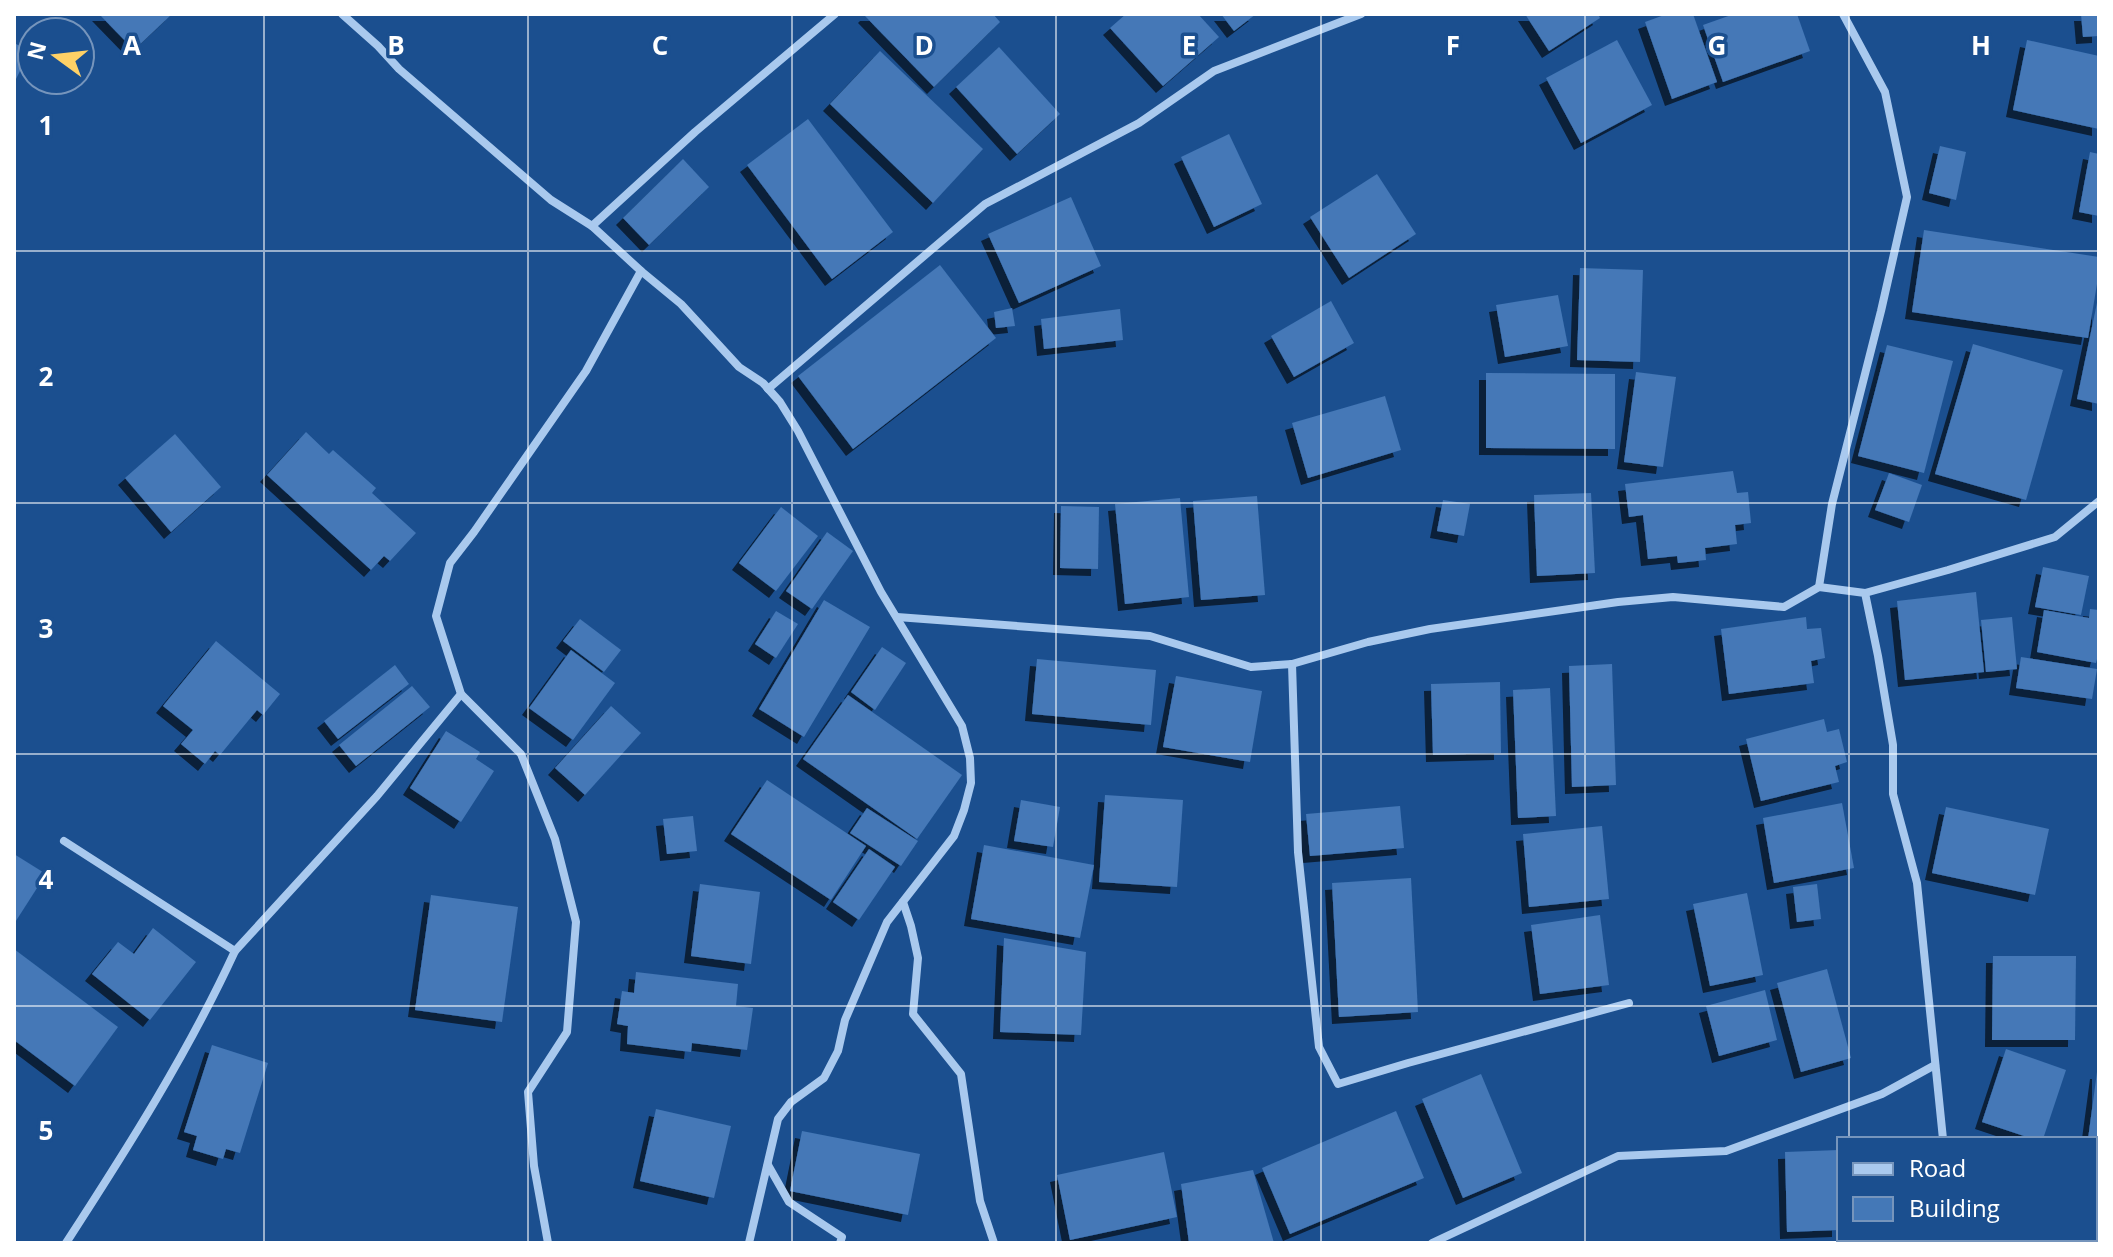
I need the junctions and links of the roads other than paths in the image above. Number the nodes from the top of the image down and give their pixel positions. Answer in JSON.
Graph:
{"nodes":[{"id":1,"x":342,"y":14,"type":"edge"},
{"id":2,"x":835,"y":14,"type":"edge"},
{"id":3,"x":1361,"y":14,"type":"edge"},
{"id":4,"x":1843,"y":14,"type":"edge"},
{"id":5,"x":592,"y":226,"type":"junction"},
{"id":6,"x":641,"y":271,"type":"junction"},
{"id":7,"x":768,"y":389,"type":"junction"},
{"id":8,"x":2099,"y":501,"type":"edge"},
{"id":9,"x":1819,"y":587,"type":"junction"},
{"id":10,"x":1865,"y":593,"type":"junction"},
{"id":11,"x":897,"y":617,"type":"junction"},
{"id":12,"x":1292,"y":664,"type":"junction"},
{"id":13,"x":461,"y":694,"type":"junction"},
{"id":14,"x":64,"y":841,"type":"dead end"},
{"id":15,"x":903,"y":902,"type":"junction"},
{"id":16,"x":235,"y":951,"type":"junction"},
{"id":17,"x":1629,"y":1003,"type":"dead end"},
{"id":18,"x":1935,"y":1065,"type":"junction"},
{"id":19,"x":1943,"y":1137,"type":"edge"},
{"id":20,"x":768,"y":1165,"type":"junction"},
{"id":21,"x":66,"y":1243,"type":"edge"},
{"id":22,"x":548,"y":1243,"type":"edge"},
{"id":23,"x":749,"y":1243,"type":"edge"},
{"id":24,"x":840,"y":1243,"type":"edge"},
{"id":25,"x":994,"y":1243,"type":"edge"},
{"id":26,"x":1432,"y":1243,"type":"edge"}],
"edges":[{"from":1,"to":5,"type":"street"},
{"from":2,"to":5,"type":"street"},
{"from":3,"to":7,"type":"street"},
{"from":4,"to":9,"type":"street"},
{"from":5,"to":6,"type":"street"},
{"from":6,"to":7,"type":"street"},
{"from":6,"to":13,"type":"street"},
{"from":7,"to":11,"type":"street"},
{"from":8,"to":10,"type":"street"},
{"from":9,"to":10,"type":"street"},
{"from":9,"to":12,"type":"street"},
{"from":10,"to":18,"type":"street"},
{"from":11,"to":12,"type":"street"},
{"from":11,"to":15,"type":"street"},
{"from":12,"to":17,"type":"street"},
{"from":13,"to":16,"type":"street"},
{"from":13,"to":22,"type":"street"},
{"from":14,"to":16,"type":"street"},
{"from":15,"to":20,"type":"street"},
{"from":15,"to":25,"type":"street"},
{"from":16,"to":21,"type":"street"},
{"from":18,"to":19,"type":"street"},
{"from":18,"to":26,"type":"street"},
{"from":20,"to":23,"type":"street"},
{"from":20,"to":24,"type":"street"}]}
